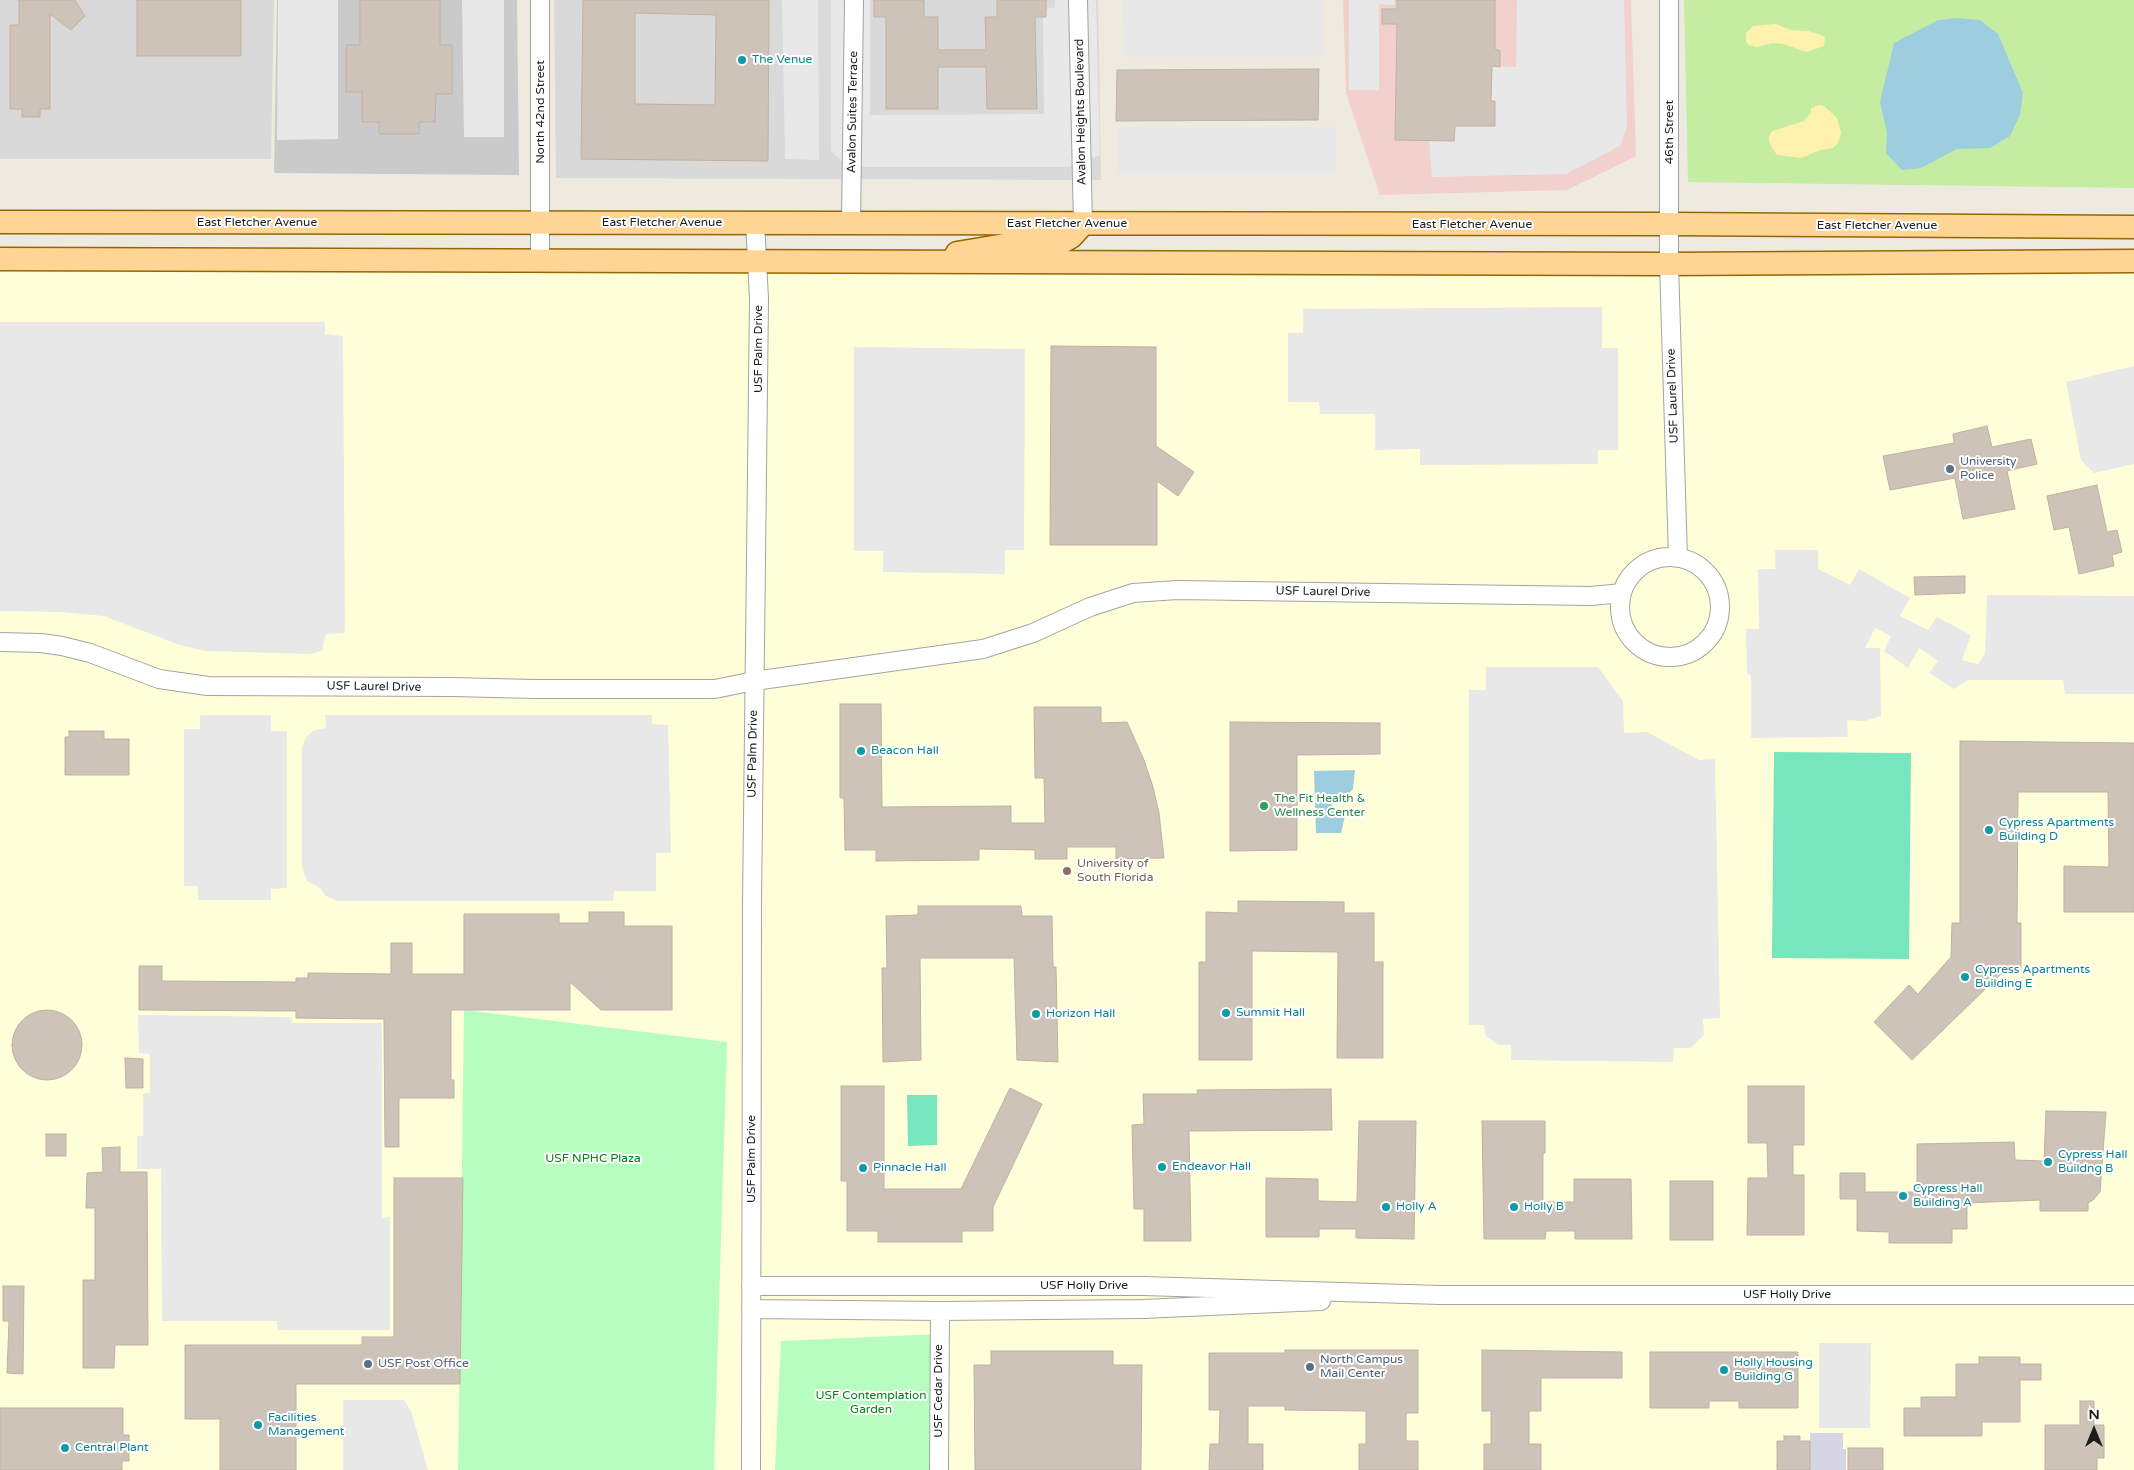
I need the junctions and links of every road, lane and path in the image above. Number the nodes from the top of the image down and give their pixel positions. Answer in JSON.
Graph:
{"nodes":[{"id":1,"x":540,"y":0,"type":"edge"},
{"id":2,"x":854,"y":0,"type":"edge"},
{"id":3,"x":1078,"y":0,"type":"edge"},
{"id":4,"x":1669,"y":0,"type":"edge"},
{"id":5,"x":0,"y":222,"type":"edge"},
{"id":6,"x":755,"y":222,"type":"junction"},
{"id":7,"x":541,"y":224,"type":"junction"},
{"id":8,"x":851,"y":224,"type":"junction"},
{"id":9,"x":1083,"y":224,"type":"junction"},
{"id":10,"x":1669,"y":224,"type":"junction"},
{"id":11,"x":2134,"y":227,"type":"edge"},
{"id":12,"x":0,"y":260,"type":"edge"},
{"id":13,"x":540,"y":261,"type":"junction"},
{"id":14,"x":2134,"y":261,"type":"edge"},
{"id":15,"x":757,"y":263,"type":"junction"},
{"id":16,"x":917,"y":263,"type":"junction"},
{"id":17,"x":1669,"y":264,"type":"junction"},
{"id":18,"x":1678,"y":558,"type":"junction"},
{"id":19,"x":1622,"y":593,"type":"junction"},
{"id":20,"x":0,"y":642,"type":"edge"},
{"id":21,"x":754,"y":681,"type":"junction"},
{"id":22,"x":751,"y":1286,"type":"junction"},
{"id":23,"x":1440,"y":1295,"type":"junction"},
{"id":24,"x":2134,"y":1295,"type":"edge"},
{"id":25,"x":751,"y":1309,"type":"junction"},
{"id":26,"x":940,"y":1311,"type":"junction"},
{"id":27,"x":751,"y":1470,"type":"edge"},
{"id":28,"x":939,"y":1470,"type":"edge"}],
"edges":[{"from":1,"to":7,"type":"street","name":"North 42nd Street"},
{"from":2,"to":8,"type":"street","name":"Avalon Suites Terrace"},
{"from":3,"to":9,"type":"street","name":"Avalon Heights Boulevard"},
{"from":4,"to":10,"type":"street","name":"46th Street"},
{"from":5,"to":7,"type":"main road","name":"East Fletcher Avenue"},
{"from":6,"to":7,"type":"main road","name":"East Fletcher Avenue"},
{"from":6,"to":8,"type":"main road","name":"East Fletcher Avenue"},
{"from":6,"to":15,"type":"street","name":"USF Palm Drive"},
{"from":7,"to":13,"type":"street","name":"North 42nd Street"},
{"from":8,"to":9,"type":"main road","name":"East Fletcher Avenue"},
{"from":9,"to":10,"type":"main road","name":"East Fletcher Avenue"},
{"from":9,"to":16,"type":"main road"},
{"from":10,"to":11,"type":"main road","name":"East Fletcher Avenue"},
{"from":10,"to":17,"type":"street","name":"46th Street"},
{"from":12,"to":13,"type":"main road"},
{"from":13,"to":15,"type":"main road"},
{"from":14,"to":17,"type":"main road"},
{"from":15,"to":16,"type":"main road"},
{"from":15,"to":21,"type":"street","name":"USF Palm Drive"},
{"from":16,"to":17,"type":"main road"},
{"from":17,"to":18,"type":"street","name":"USF Laurel Drive"},
{"from":18,"to":19,"type":"street"},
{"from":18,"to":19,"type":"street"},
{"from":19,"to":21,"type":"street","name":"USF Laurel Drive"},
{"from":20,"to":21,"type":"street","name":"USF Laurel Drive"},
{"from":21,"to":22,"type":"street","name":"USF Palm Drive"},
{"from":22,"to":23,"type":"street","name":"USF Holly Drive"},
{"from":22,"to":25,"type":"street"},
{"from":23,"to":24,"type":"street","name":"USF Holly Drive"},
{"from":23,"to":26,"type":"street","name":"USF Holly Drive"},
{"from":25,"to":26,"type":"street","name":"USF Holly Drive"},
{"from":25,"to":27,"type":"street"},
{"from":26,"to":28,"type":"street","name":"USF Cedar Drive"}]}
